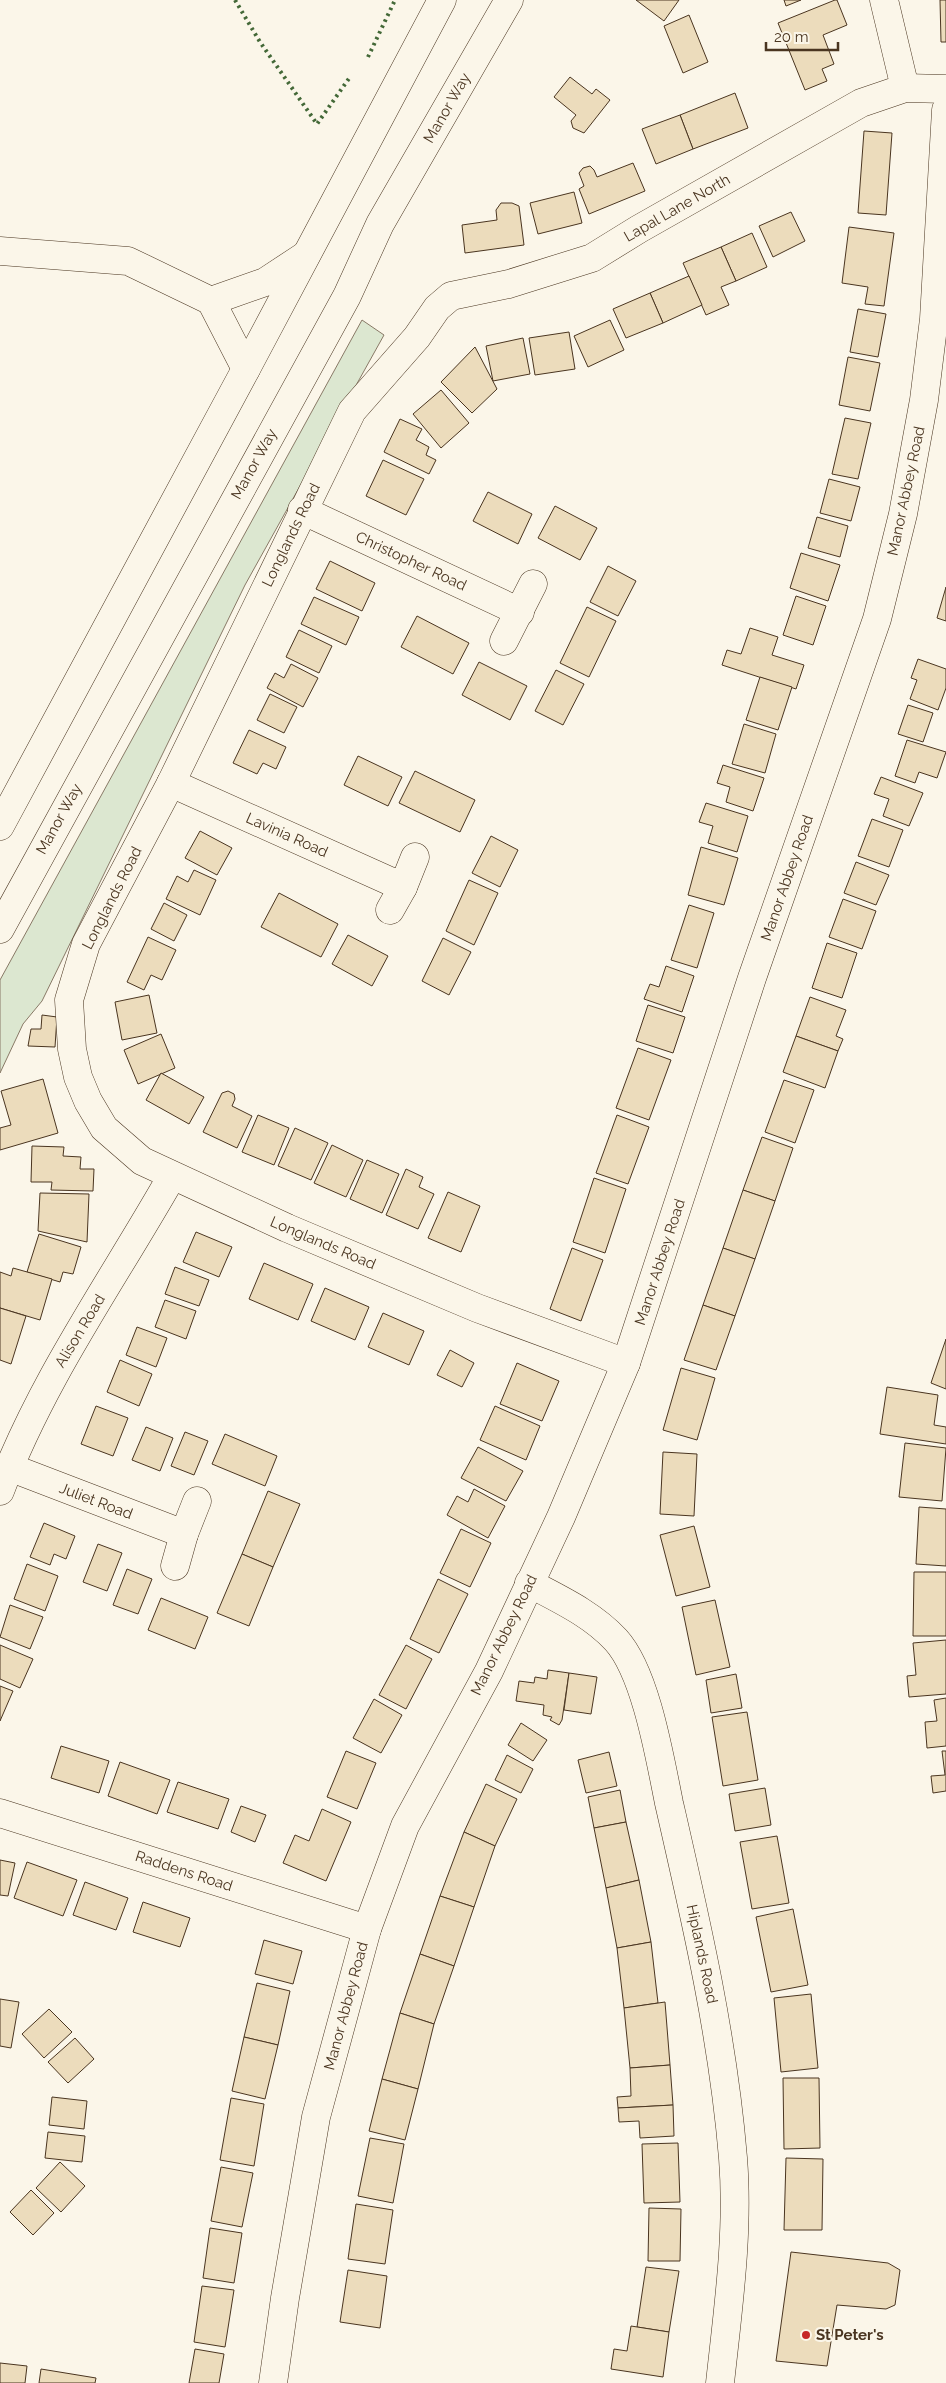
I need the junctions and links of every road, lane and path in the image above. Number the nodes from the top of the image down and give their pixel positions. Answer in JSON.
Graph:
{"nodes":[{"id":1,"x":442,"y":0,"type":"edge"},
{"id":2,"x":509,"y":0,"type":"edge"},
{"id":3,"x":884,"y":0,"type":"edge"},
{"id":4,"x":905,"y":88,"type":"junction"},
{"id":5,"x":946,"y":89,"type":"edge"},
{"id":6,"x":946,"y":110,"type":"edge"},
{"id":7,"x":0,"y":251,"type":"edge"},
{"id":8,"x":306,"y":255,"type":"junction"},
{"id":9,"x":211,"y":301,"type":"junction"},
{"id":10,"x":417,"y":337,"type":"joint"},
{"id":11,"x":246,"y":370,"type":"junction"},
{"id":12,"x":302,"y":510,"type":"junction"},
{"id":13,"x":533,"y":584,"type":"dead end"},
{"id":14,"x":520,"y":612,"type":"junction"},
{"id":15,"x":504,"y":640,"type":"dead end"},
{"id":16,"x":171,"y":783,"type":"junction"},
{"id":17,"x":0,"y":826,"type":"edge"},
{"id":18,"x":414,"y":857,"type":"dead end"},
{"id":19,"x":403,"y":887,"type":"junction"},
{"id":20,"x":390,"y":910,"type":"dead end"},
{"id":21,"x":0,"y":929,"type":"edge"},
{"id":22,"x":172,"y":1176,"type":"junction"},
{"id":23,"x":626,"y":1363,"type":"junction"},
{"id":24,"x":4,"y":1479,"type":"edge"},
{"id":25,"x":198,"y":1501,"type":"dead end"},
{"id":26,"x":184,"y":1534,"type":"junction"},
{"id":27,"x":175,"y":1566,"type":"dead end"},
{"id":28,"x":529,"y":1583,"type":"junction"},
{"id":29,"x":0,"y":1813,"type":"edge"},
{"id":30,"x":367,"y":1929,"type":"junction"},
{"id":31,"x":273,"y":2383,"type":"edge"},
{"id":32,"x":720,"y":2383,"type":"edge"}],
"edges":[{"from":1,"to":8,"type":"main road"},
{"from":2,"to":21,"type":"main road","name":"Manor Way"},
{"from":3,"to":4,"type":"main road"},
{"from":4,"to":5,"type":"main road","name":"Lapal Lane North"},
{"from":4,"to":10,"type":"main road","name":"Lapal Lane North"},
{"from":6,"to":23,"type":"main road","name":"Manor Abbey Road"},
{"from":7,"to":9,"type":"main road"},
{"from":8,"to":9,"type":"main road"},
{"from":8,"to":11,"type":"main road"},
{"from":9,"to":11,"type":"main road"},
{"from":10,"to":12,"type":"main road","name":"Longlands Road"},
{"from":11,"to":17,"type":"main road"},
{"from":12,"to":14,"type":"main road","name":"Christopher Road"},
{"from":12,"to":16,"type":"main road","name":"Longlands Road"},
{"from":13,"to":14,"type":"main road"},
{"from":14,"to":15,"type":"main road"},
{"from":16,"to":19,"type":"main road","name":"Lavinia Road"},
{"from":16,"to":22,"type":"main road","name":"Longlands Road"},
{"from":18,"to":19,"type":"main road"},
{"from":19,"to":20,"type":"main road"},
{"from":22,"to":23,"type":"main road","name":"Longlands Road"},
{"from":22,"to":24,"type":"main road","name":"Alison Road"},
{"from":23,"to":28,"type":"main road","name":"Manor Abbey Road"},
{"from":24,"to":26,"type":"main road","name":"Juliet Road"},
{"from":25,"to":26,"type":"main road"},
{"from":26,"to":27,"type":"main road"},
{"from":28,"to":30,"type":"main road","name":"Manor Abbey Road"},
{"from":28,"to":32,"type":"main road","name":"Hiplands Road"},
{"from":29,"to":30,"type":"main road","name":"Raddens Road"},
{"from":30,"to":31,"type":"main road","name":"Manor Abbey Road"}]}
